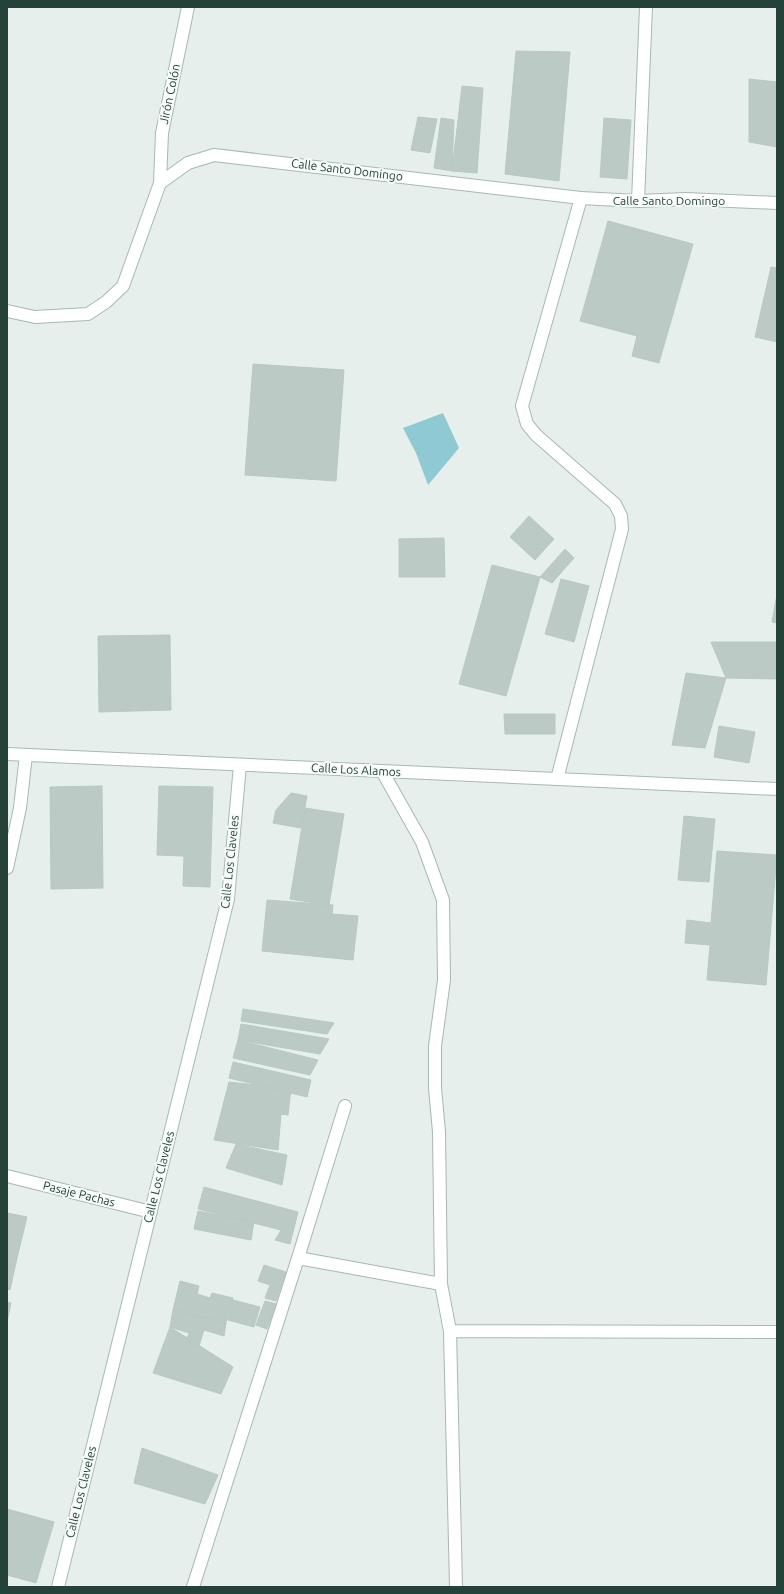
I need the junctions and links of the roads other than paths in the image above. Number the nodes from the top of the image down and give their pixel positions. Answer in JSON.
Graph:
{"nodes":[{"id":1,"x":188,"y":7,"type":"edge"},
{"id":2,"x":646,"y":7,"type":"edge"},
{"id":3,"x":160,"y":183,"type":"junction"},
{"id":4,"x":581,"y":198,"type":"junction"},
{"id":5,"x":638,"y":201,"type":"junction"},
{"id":6,"x":777,"y":203,"type":"edge"},
{"id":7,"x":7,"y":311,"type":"edge"},
{"id":8,"x":7,"y":754,"type":"edge"},
{"id":9,"x":26,"y":755,"type":"junction"},
{"id":10,"x":240,"y":765,"type":"junction"},
{"id":11,"x":382,"y":771,"type":"junction"},
{"id":12,"x":557,"y":779,"type":"junction"},
{"id":13,"x":777,"y":789,"type":"edge"},
{"id":14,"x":7,"y":868,"type":"edge"},
{"id":15,"x":345,"y":1106,"type":"dead end"},
{"id":16,"x":7,"y":1176,"type":"edge"},
{"id":17,"x":150,"y":1212,"type":"junction"},
{"id":18,"x":298,"y":1258,"type":"junction"},
{"id":19,"x":441,"y":1284,"type":"junction"},
{"id":20,"x":450,"y":1331,"type":"junction"},
{"id":21,"x":777,"y":1332,"type":"edge"},
{"id":22,"x":58,"y":1587,"type":"edge"},
{"id":23,"x":193,"y":1587,"type":"edge"},
{"id":24,"x":456,"y":1587,"type":"edge"}],
"edges":[{"from":1,"to":3,"type":"street","name":"Jirón Colón"},
{"from":2,"to":5,"type":"street"},
{"from":3,"to":4,"type":"street","name":"Calle Santo Domingo"},
{"from":3,"to":7,"type":"street"},
{"from":4,"to":5,"type":"street","name":"Calle Santo Domingo"},
{"from":4,"to":12,"type":"street"},
{"from":5,"to":6,"type":"street","name":"Calle Santo Domingo"},
{"from":8,"to":9,"type":"street","name":"Calle Los Alamos"},
{"from":9,"to":10,"type":"street","name":"Calle Los Alamos"},
{"from":9,"to":14,"type":"street"},
{"from":10,"to":11,"type":"street","name":"Calle Los Alamos"},
{"from":10,"to":17,"type":"street","name":"Calle Los Claveles"},
{"from":11,"to":12,"type":"street","name":"Calle Los Alamos"},
{"from":11,"to":19,"type":"street"},
{"from":12,"to":13,"type":"street","name":"Calle Los Alamos"},
{"from":15,"to":18,"type":"street"},
{"from":16,"to":17,"type":"street","name":"Pasaje Pachas"},
{"from":17,"to":22,"type":"street","name":"Calle Los Claveles"},
{"from":18,"to":19,"type":"street"},
{"from":18,"to":23,"type":"street"},
{"from":19,"to":20,"type":"street"},
{"from":20,"to":21,"type":"street"},
{"from":20,"to":24,"type":"street"}]}
